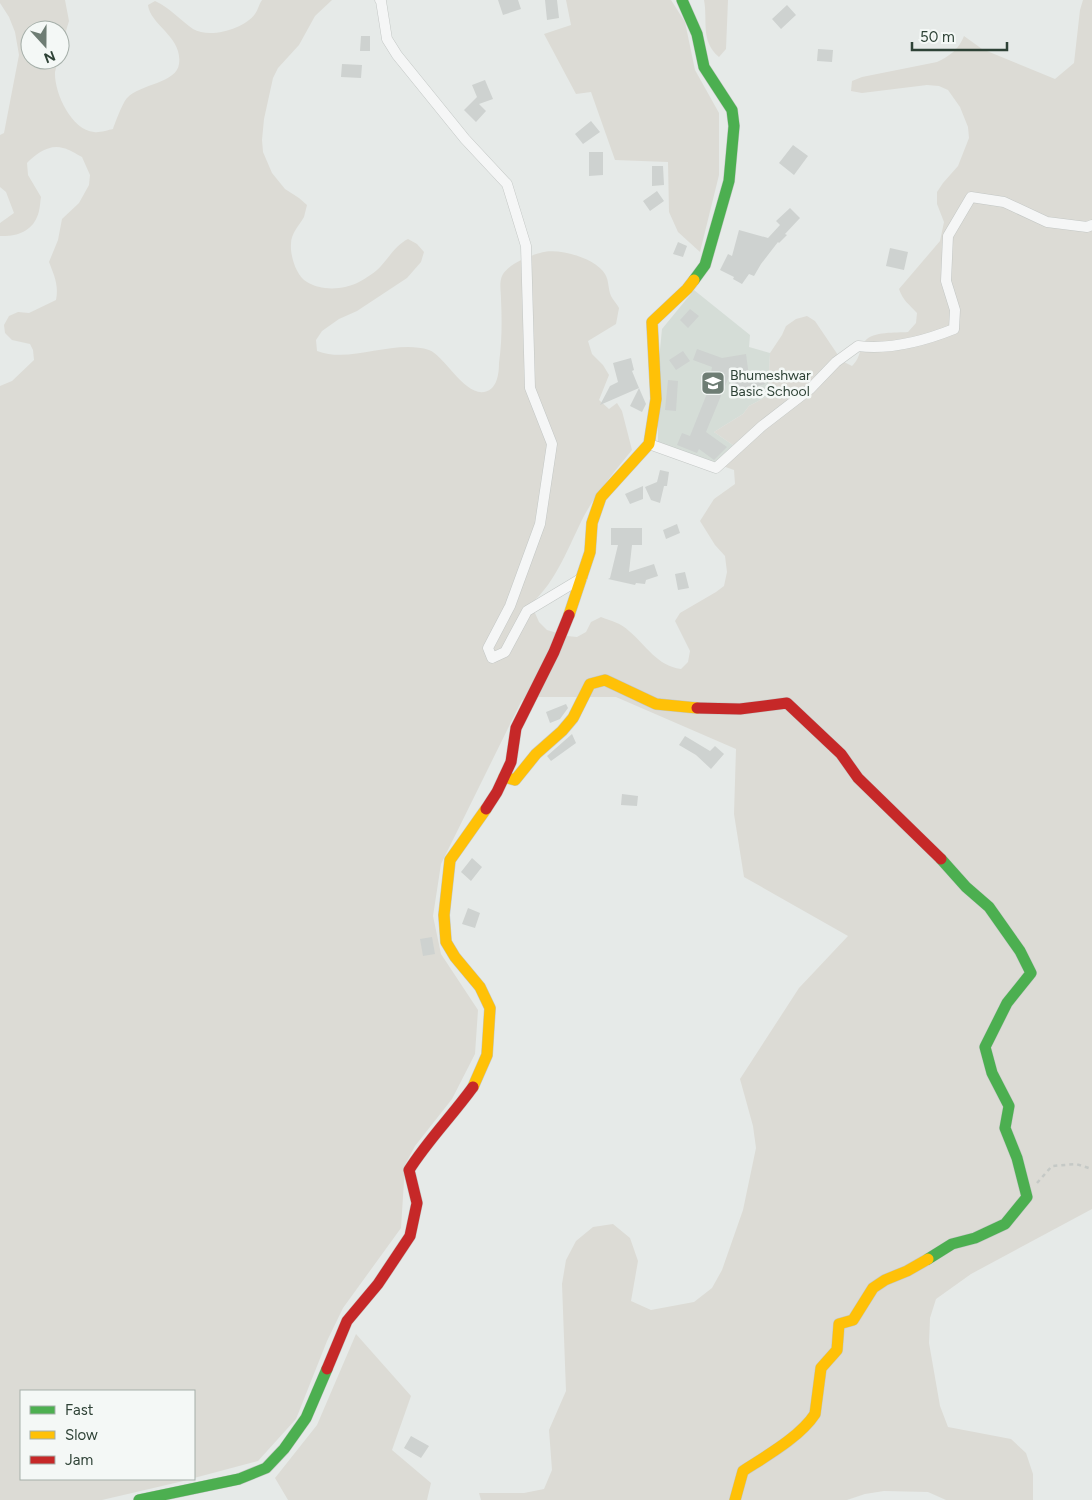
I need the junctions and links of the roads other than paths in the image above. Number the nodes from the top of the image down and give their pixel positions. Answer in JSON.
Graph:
{"nodes":[{"id":1,"x":380,"y":0,"type":"edge"},
{"id":2,"x":682,"y":0,"type":"edge"},
{"id":3,"x":1092,"y":225,"type":"edge"},
{"id":4,"x":650,"y":444,"type":"junction"},
{"id":5,"x":582,"y":578,"type":"junction"},
{"id":6,"x":504,"y":776,"type":"junction"},
{"id":7,"x":139,"y":1500,"type":"edge"},
{"id":8,"x":735,"y":1500,"type":"edge"}],
"edges":[{"from":1,"to":5,"type":"street"},
{"from":2,"to":4,"type":"street"},
{"from":3,"to":4,"type":"street"},
{"from":4,"to":5,"type":"street"},
{"from":5,"to":6,"type":"street"},
{"from":6,"to":7,"type":"street"},
{"from":6,"to":8,"type":"street"}]}
